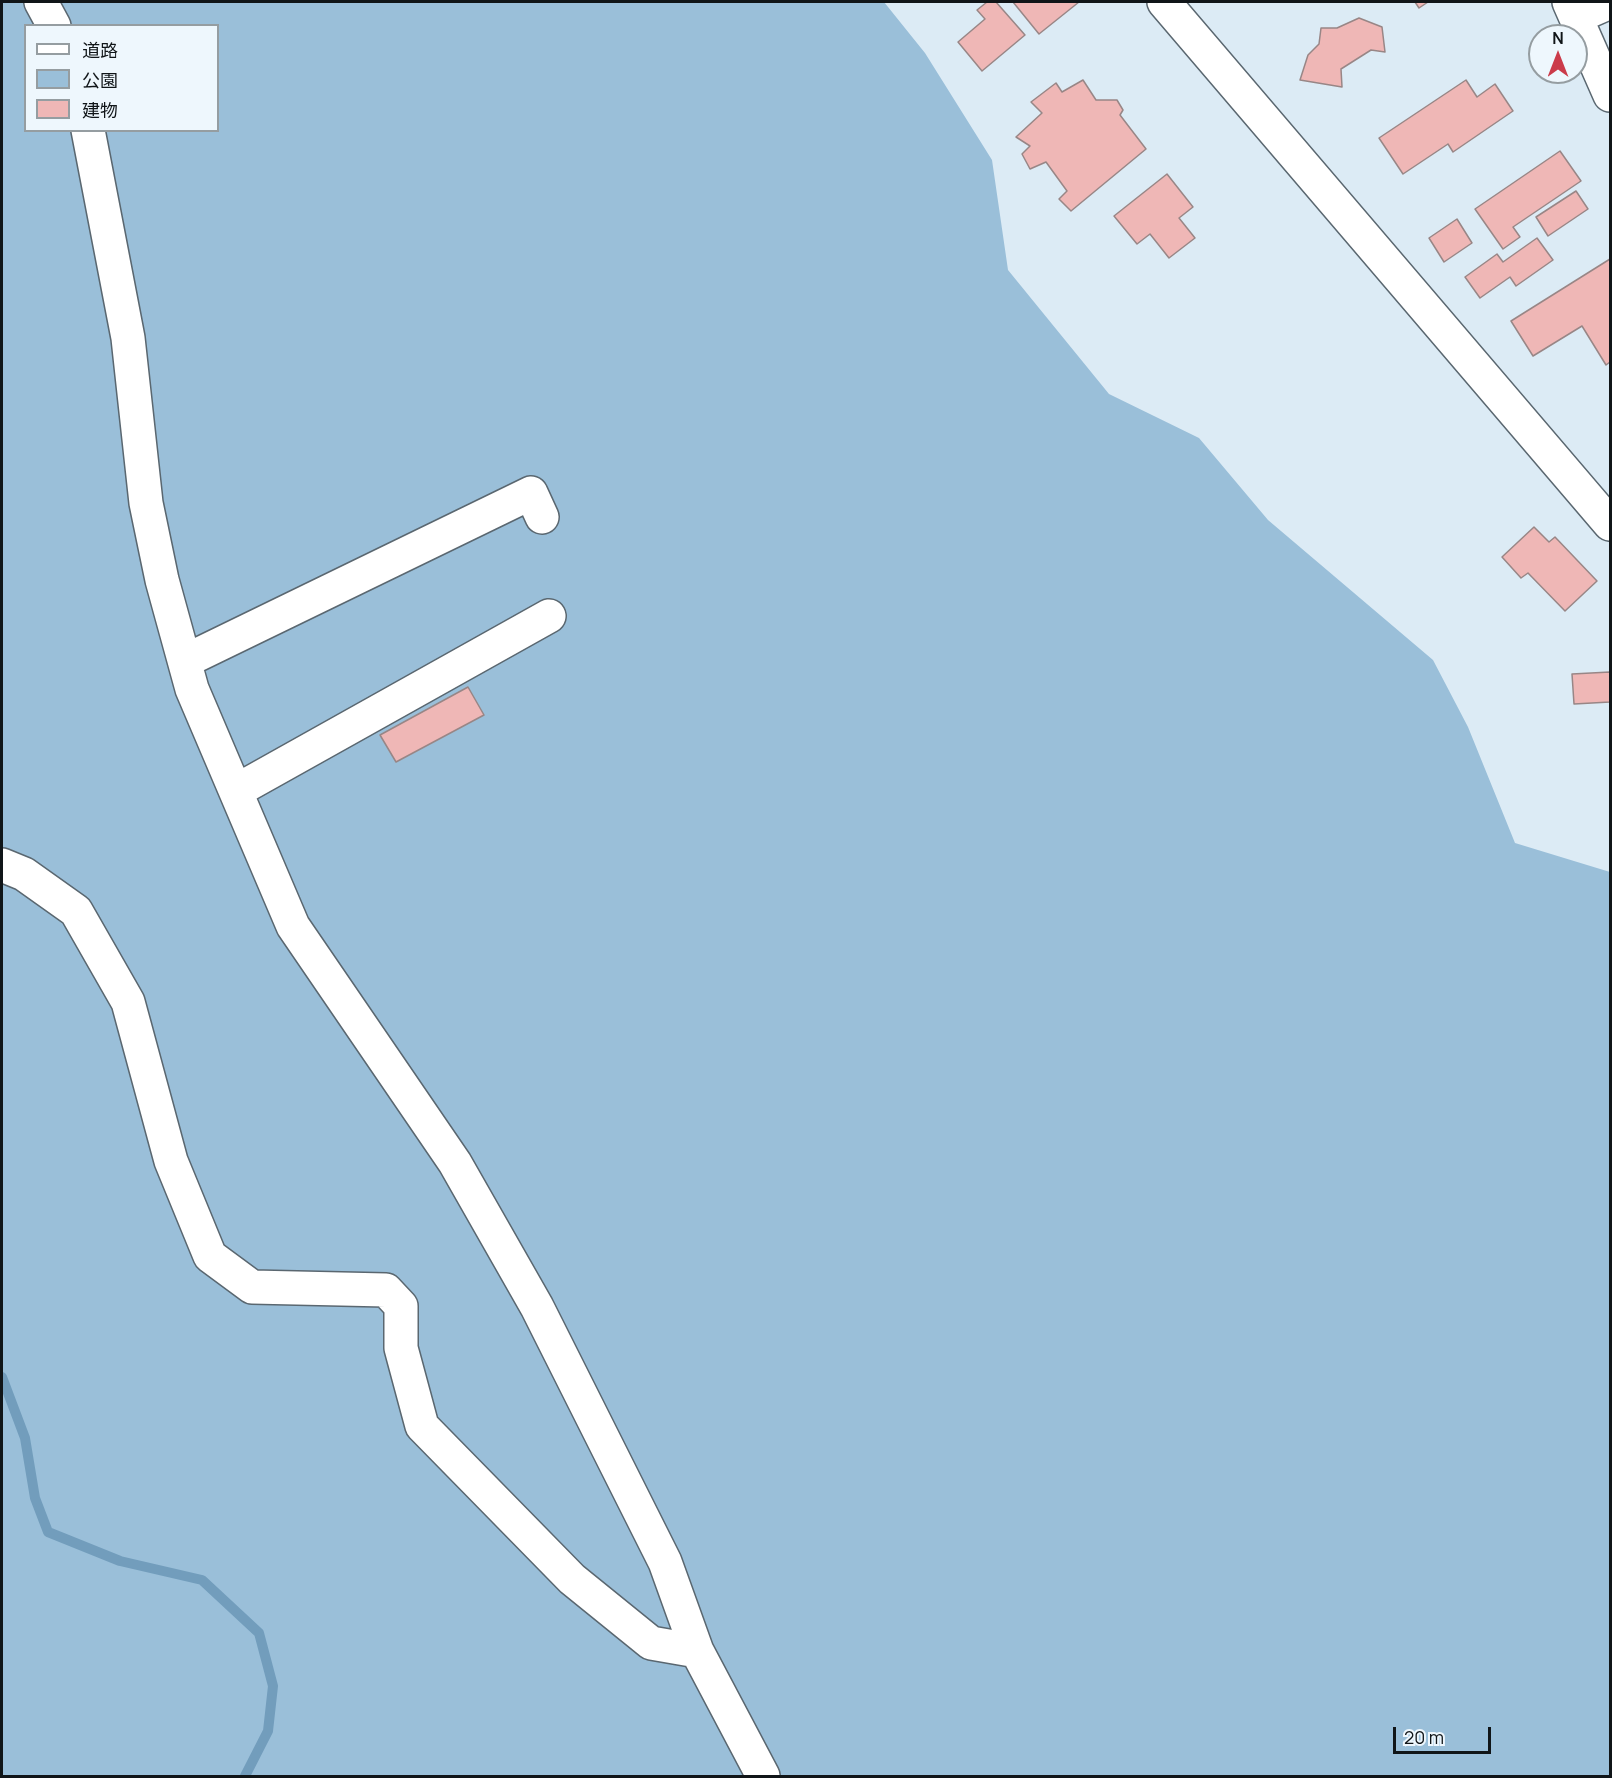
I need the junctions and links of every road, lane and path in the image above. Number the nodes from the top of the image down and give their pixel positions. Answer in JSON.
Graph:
{"nodes":[{"id":1,"x":42,"y":2,"type":"edge"},
{"id":2,"x":1164,"y":2,"type":"edge"},
{"id":3,"x":1611,"y":2,"type":"edge"},
{"id":4,"x":1573,"y":9,"type":"edge"},
{"id":5,"x":53,"y":24,"type":"edge"},
{"id":6,"x":1611,"y":95,"type":"edge"},
{"id":7,"x":88,"y":132,"type":"edge"},
{"id":8,"x":542,"y":517,"type":"dead end"},
{"id":9,"x":1611,"y":524,"type":"edge"},
{"id":10,"x":549,"y":616,"type":"dead end"},
{"id":11,"x":185,"y":661,"type":"junction"},
{"id":12,"x":236,"y":791,"type":"junction"},
{"id":13,"x":2,"y":865,"type":"edge"},
{"id":14,"x":697,"y":1651,"type":"junction"},
{"id":15,"x":763,"y":1776,"type":"edge"}],
"edges":[{"from":1,"to":5,"type":"street"},
{"from":2,"to":9,"type":"street"},
{"from":3,"to":4,"type":"street"},
{"from":4,"to":6,"type":"street"},
{"from":7,"to":11,"type":"street"},
{"from":8,"to":11,"type":"street"},
{"from":10,"to":12,"type":"street"},
{"from":11,"to":12,"type":"street"},
{"from":12,"to":14,"type":"street"},
{"from":13,"to":14,"type":"street"},
{"from":14,"to":15,"type":"street"}]}
